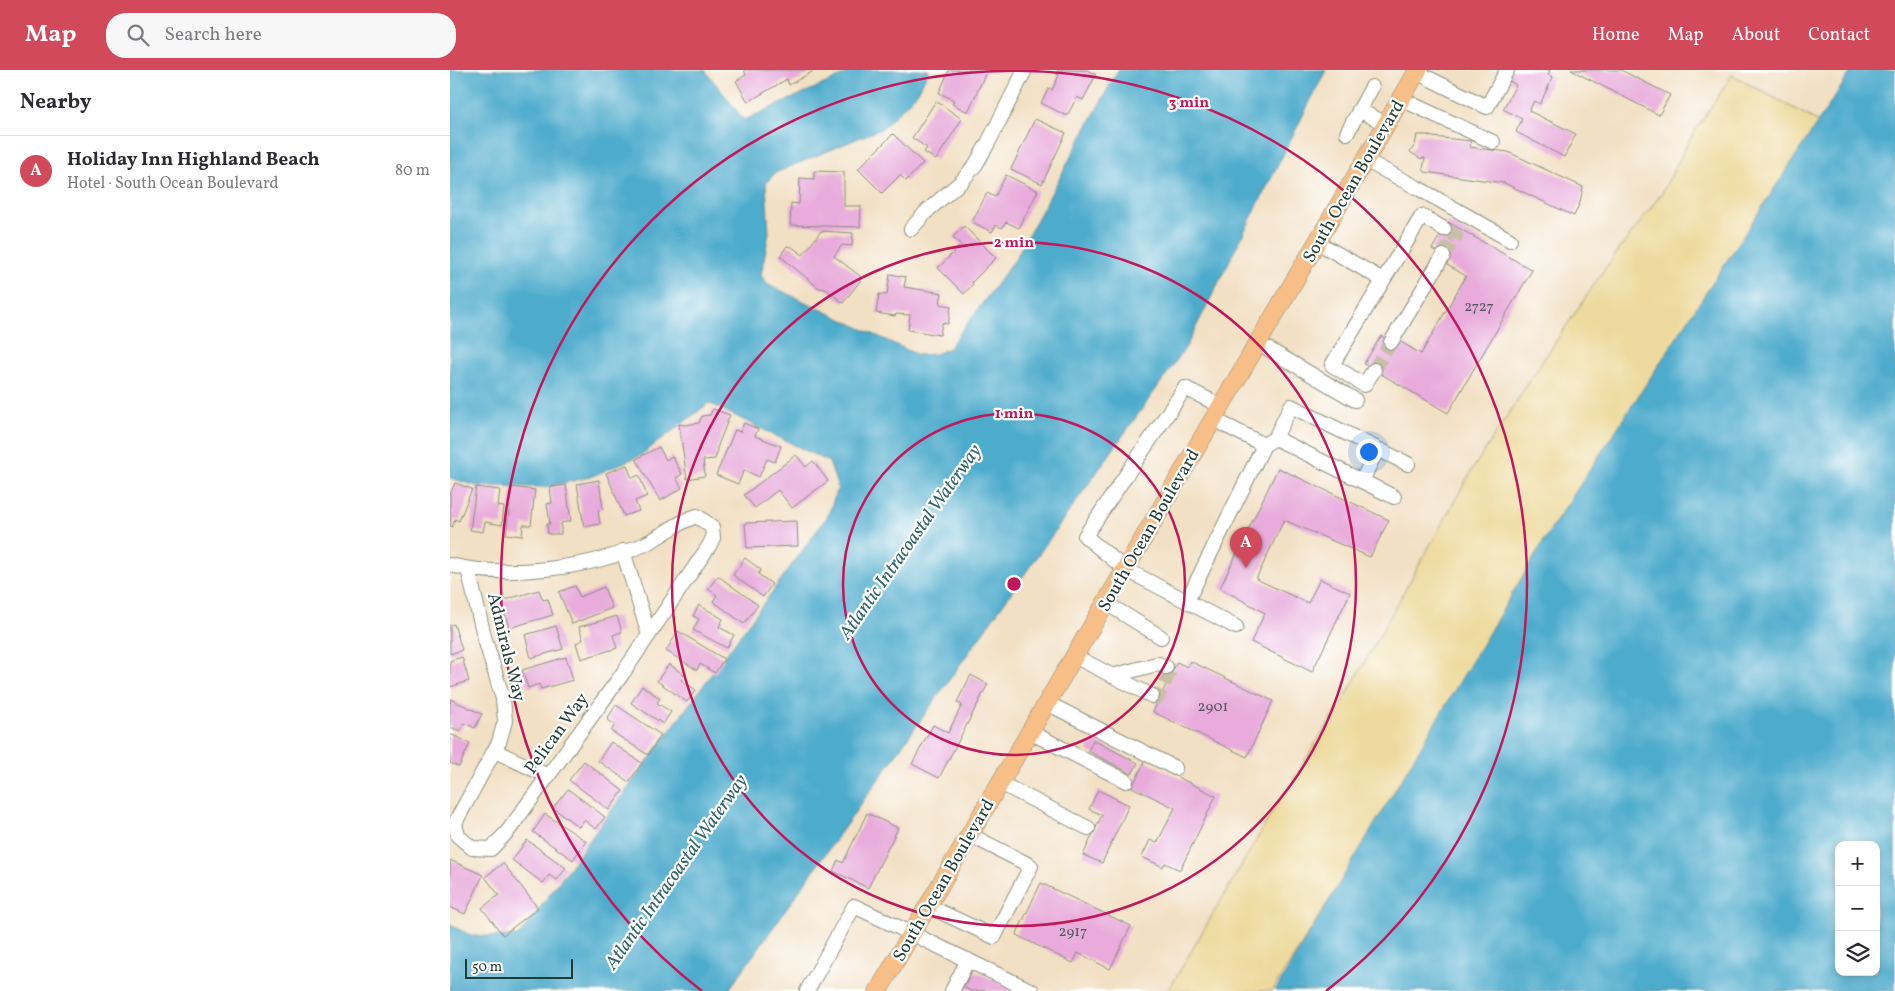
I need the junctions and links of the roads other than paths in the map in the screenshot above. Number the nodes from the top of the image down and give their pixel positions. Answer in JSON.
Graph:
{"nodes":[{"id":1,"x":1025,"y":70,"type":"edge"},
{"id":2,"x":1507,"y":70,"type":"edge"},
{"id":3,"x":1417,"y":71,"type":"edge"},
{"id":4,"x":1372,"y":87,"type":"dead end"},
{"id":5,"x":1401,"y":99,"type":"junction"},
{"id":6,"x":1359,"y":110,"type":"junction"},
{"id":7,"x":1386,"y":124,"type":"junction"},
{"id":8,"x":1347,"y":133,"type":"dead end"},
{"id":9,"x":1493,"y":142,"type":"dead end"},
{"id":10,"x":1365,"y":160,"type":"junction"},
{"id":11,"x":911,"y":229,"type":"dead end"},
{"id":12,"x":1444,"y":229,"type":"tunnel mouth"},
{"id":13,"x":1510,"y":240,"type":"dead end"},
{"id":14,"x":1317,"y":242,"type":"junction"},
{"id":15,"x":1443,"y":256,"type":"tunnel mouth"},
{"id":16,"x":1383,"y":280,"type":"junction"},
{"id":17,"x":1391,"y":342,"type":"tunnel mouth"},
{"id":18,"x":1258,"y":343,"type":"junction"},
{"id":19,"x":1374,"y":370,"type":"tunnel mouth"},
{"id":20,"x":1355,"y":400,"type":"dead end"},
{"id":21,"x":1217,"y":412,"type":"junction"},
{"id":22,"x":1269,"y":442,"type":"junction"},
{"id":23,"x":1377,"y":449,"type":"junction"},
{"id":24,"x":1408,"y":464,"type":"dead end"},
{"id":25,"x":1362,"y":481,"type":"junction"},
{"id":26,"x":1394,"y":497,"type":"dead end"},
{"id":27,"x":623,"y":552,"type":"junction"},
{"id":28,"x":450,"y":565,"type":"edge"},
{"id":29,"x":468,"y":568,"type":"junction"},
{"id":30,"x":1125,"y":569,"type":"junction"},
{"id":31,"x":1187,"y":601,"type":"junction"},
{"id":32,"x":1106,"y":603,"type":"junction"},
{"id":33,"x":1236,"y":627,"type":"dead end"},
{"id":34,"x":649,"y":635,"type":"junction"},
{"id":35,"x":1161,"y":637,"type":"dead end"},
{"id":36,"x":1074,"y":656,"type":"junction"},
{"id":37,"x":1166,"y":667,"type":"dead end"},
{"id":38,"x":1112,"y":676,"type":"junction"},
{"id":39,"x":1152,"y":696,"type":"dead end"},
{"id":40,"x":1047,"y":704,"type":"junction"},
{"id":41,"x":1030,"y":732,"type":"junction"},
{"id":42,"x":494,"y":751,"type":"junction"},
{"id":43,"x":1175,"y":768,"type":"dead end"},
{"id":44,"x":548,"y":776,"type":"junction"},
{"id":45,"x":1126,"y":781,"type":"dead end"},
{"id":46,"x":1000,"y":783,"type":"junction"},
{"id":47,"x":1088,"y":828,"type":"dead end"},
{"id":48,"x":970,"y":835,"type":"junction"},
{"id":49,"x":491,"y":849,"type":"joint"},
{"id":50,"x":928,"y":906,"type":"junction"},
{"id":51,"x":912,"y":934,"type":"junction"},
{"id":52,"x":968,"y":960,"type":"junction"},
{"id":53,"x":807,"y":991,"type":"edge"},
{"id":54,"x":878,"y":991,"type":"edge"},
{"id":55,"x":952,"y":991,"type":"edge"},
{"id":56,"x":1032,"y":991,"type":"edge"}],
"edges":[{"from":1,"to":11,"type":"street"},
{"from":2,"to":3,"type":"street"},
{"from":3,"to":5,"type":"main road","name":"South Ocean Boulevard"},
{"from":4,"to":6,"type":"street"},
{"from":5,"to":7,"type":"main road","name":"South Ocean Boulevard"},
{"from":5,"to":9,"type":"street"},
{"from":6,"to":7,"type":"street"},
{"from":6,"to":8,"type":"street"},
{"from":7,"to":10,"type":"main road","name":"South Ocean Boulevard"},
{"from":10,"to":13,"type":"street"},
{"from":10,"to":14,"type":"main road","name":"South Ocean Boulevard"},
{"from":12,"to":16,"type":"street"},
{"from":14,"to":16,"type":"street"},
{"from":14,"to":18,"type":"main road","name":"South Ocean Boulevard"},
{"from":15,"to":17,"type":"street"},
{"from":16,"to":19,"type":"street"},
{"from":18,"to":20,"type":"street"},
{"from":18,"to":21,"type":"main road","name":"South Ocean Boulevard"},
{"from":21,"to":22,"type":"street"},
{"from":21,"to":30,"type":"main road","name":"South Ocean Boulevard"},
{"from":21,"to":30,"type":"street"},
{"from":22,"to":23,"type":"street"},
{"from":22,"to":25,"type":"street"},
{"from":22,"to":31,"type":"street"},
{"from":23,"to":24,"type":"street"},
{"from":23,"to":25,"type":"street"},
{"from":25,"to":26,"type":"street"},
{"from":27,"to":29,"type":"street","name":"Pelican Way"},
{"from":27,"to":34,"type":"street"},
{"from":27,"to":34,"type":"street","name":"Pelican Way"},
{"from":28,"to":29,"type":"street","name":"Pelican Way"},
{"from":29,"to":42,"type":"street","name":"Admirals Way"},
{"from":30,"to":31,"type":"street"},
{"from":30,"to":32,"type":"main road","name":"South Ocean Boulevard"},
{"from":31,"to":33,"type":"street"},
{"from":32,"to":35,"type":"street"},
{"from":32,"to":36,"type":"main road","name":"South Ocean Boulevard"},
{"from":34,"to":44,"type":"street","name":"Pelican Way"},
{"from":36,"to":38,"type":"street"},
{"from":36,"to":40,"type":"main road","name":"South Ocean Boulevard"},
{"from":37,"to":38,"type":"street"},
{"from":38,"to":39,"type":"street"},
{"from":40,"to":41,"type":"main road","name":"South Ocean Boulevard"},
{"from":40,"to":43,"type":"street"},
{"from":41,"to":45,"type":"street"},
{"from":41,"to":46,"type":"main road","name":"South Ocean Boulevard"},
{"from":42,"to":44,"type":"street"},
{"from":42,"to":49,"type":"street","name":"Admirals Way"},
{"from":44,"to":49,"type":"street","name":"Pelican Way"},
{"from":46,"to":47,"type":"street"},
{"from":46,"to":48,"type":"main road","name":"South Ocean Boulevard"},
{"from":48,"to":50,"type":"main road","name":"South Ocean Boulevard"},
{"from":48,"to":50,"type":"street"},
{"from":50,"to":51,"type":"main road","name":"South Ocean Boulevard"},
{"from":51,"to":52,"type":"street"},
{"from":51,"to":53,"type":"street"},
{"from":51,"to":54,"type":"main road","name":"South Ocean Boulevard"},
{"from":52,"to":55,"type":"street"},
{"from":52,"to":56,"type":"street"}]}
